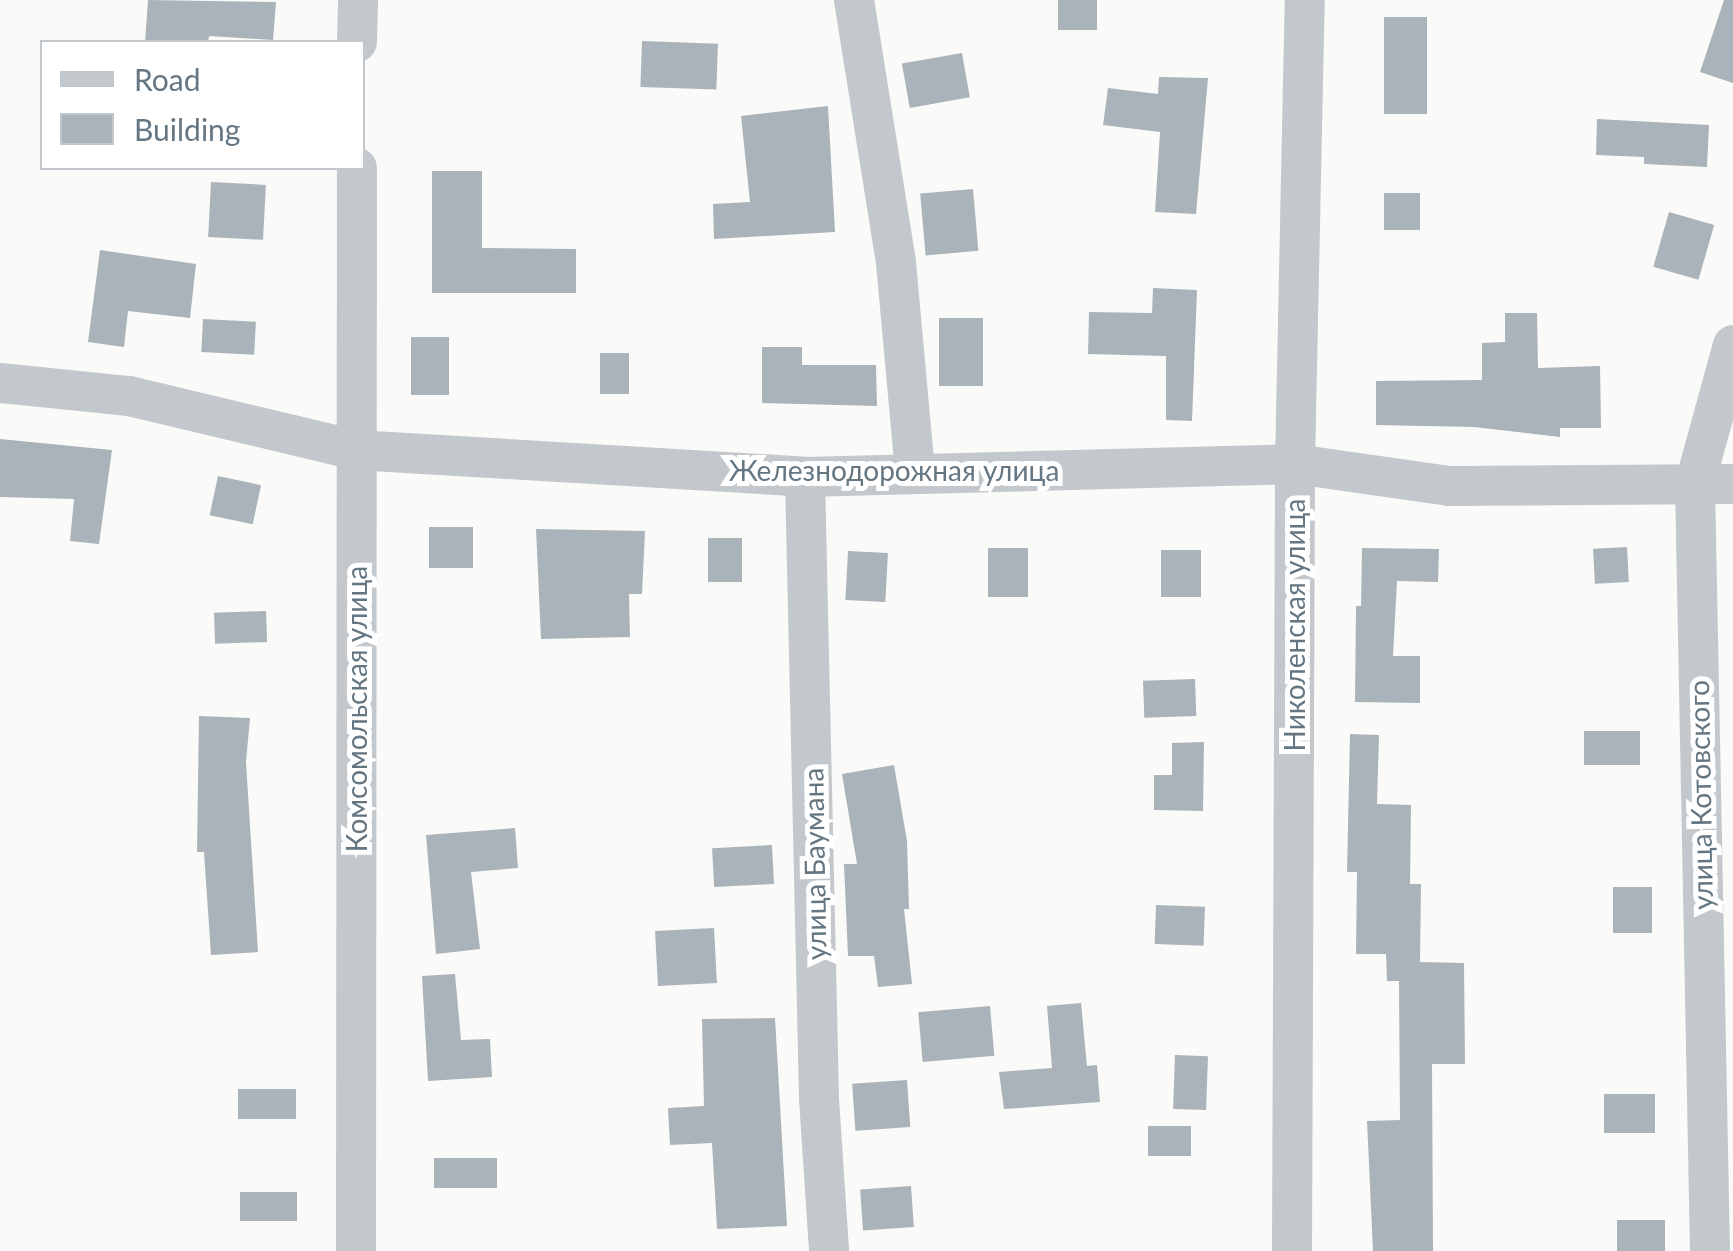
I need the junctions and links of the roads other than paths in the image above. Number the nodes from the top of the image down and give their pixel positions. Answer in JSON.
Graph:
{"nodes":[{"id":1,"x":358,"y":0,"type":"edge"},
{"id":2,"x":854,"y":0,"type":"edge"},
{"id":3,"x":1305,"y":0,"type":"edge"},
{"id":4,"x":358,"y":40,"type":"edge"},
{"id":5,"x":357,"y":170,"type":"edge"},
{"id":6,"x":1733,"y":345,"type":"edge"},
{"id":7,"x":0,"y":383,"type":"edge"},
{"id":8,"x":356,"y":450,"type":"junction"},
{"id":9,"x":1295,"y":464,"type":"junction"},
{"id":10,"x":916,"y":472,"type":"junction"},
{"id":11,"x":805,"y":477,"type":"junction"},
{"id":12,"x":1714,"y":484,"type":"edge"},
{"id":13,"x":356,"y":1251,"type":"edge"},
{"id":14,"x":829,"y":1251,"type":"edge"},
{"id":15,"x":1292,"y":1251,"type":"edge"},
{"id":16,"x":1710,"y":1251,"type":"edge"}],
"edges":[{"from":1,"to":4,"type":"street"},
{"from":2,"to":10,"type":"street"},
{"from":3,"to":9,"type":"street","name":"Николенская улица"},
{"from":5,"to":8,"type":"street","name":"Комсомольская улица"},
{"from":6,"to":12,"type":"street","name":"улица Котовского"},
{"from":7,"to":8,"type":"street","name":"Железнодорожная улица"},
{"from":8,"to":11,"type":"street","name":"Железнодорожная улица"},
{"from":8,"to":13,"type":"street","name":"Комсомольская улица"},
{"from":9,"to":10,"type":"street","name":"Железнодорожная улица"},
{"from":9,"to":12,"type":"street","name":"Железнодорожная улица"},
{"from":9,"to":15,"type":"street","name":"Николенская улица"},
{"from":10,"to":11,"type":"street","name":"Железнодорожная улица"},
{"from":11,"to":14,"type":"street","name":"улица Баумана"},
{"from":12,"to":16,"type":"street","name":"улица Котовского"}]}
